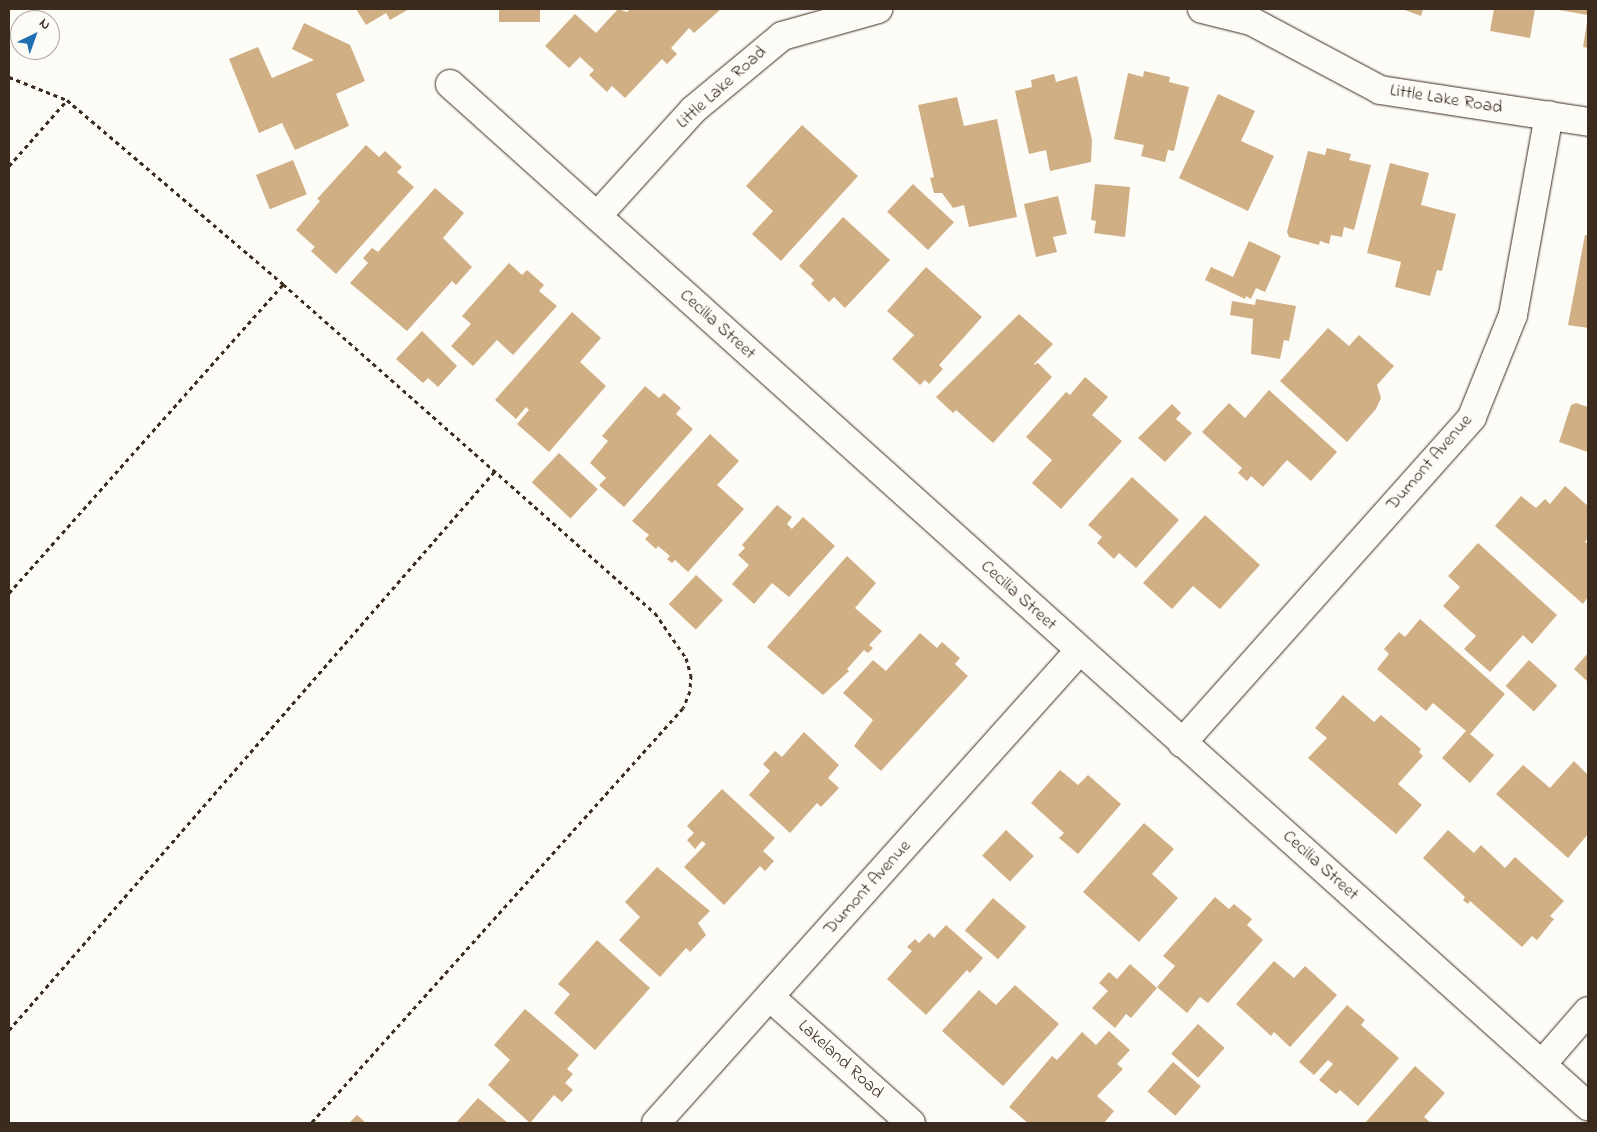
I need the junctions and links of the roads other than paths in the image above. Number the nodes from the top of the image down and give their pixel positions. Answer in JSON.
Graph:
{"nodes":[{"id":1,"x":878,"y":9,"type":"edge"},
{"id":2,"x":1202,"y":9,"type":"edge"},
{"id":3,"x":450,"y":84,"type":"dead end"},
{"id":4,"x":1549,"y":115,"type":"junction"},
{"id":5,"x":1588,"y":122,"type":"edge"},
{"id":6,"x":597,"y":216,"type":"junction"},
{"id":7,"x":1079,"y":651,"type":"junction"},
{"id":8,"x":1182,"y":743,"type":"junction"},
{"id":9,"x":770,"y":997,"type":"junction"},
{"id":10,"x":1588,"y":1010,"type":"edge"},
{"id":11,"x":1542,"y":1064,"type":"junction"},
{"id":12,"x":1588,"y":1106,"type":"edge"},
{"id":13,"x":656,"y":1123,"type":"edge"},
{"id":14,"x":911,"y":1123,"type":"edge"}],
"edges":[{"from":1,"to":6,"type":"street","name":"Little Lake Road"},
{"from":2,"to":4,"type":"street","name":"Little Lake Road"},
{"from":3,"to":6,"type":"street","name":"Cecilia Street"},
{"from":4,"to":5,"type":"street","name":"Little Lake Road"},
{"from":4,"to":8,"type":"street","name":"Dumont Avenue"},
{"from":6,"to":7,"type":"street","name":"Cecilia Street"},
{"from":7,"to":8,"type":"street","name":"Cecilia Street"},
{"from":7,"to":9,"type":"street","name":"Dumont Avenue"},
{"from":8,"to":11,"type":"street","name":"Cecilia Street"},
{"from":9,"to":13,"type":"street","name":"Dumont Avenue"},
{"from":9,"to":14,"type":"street","name":"Lakeland Road"},
{"from":10,"to":11,"type":"street"},
{"from":11,"to":12,"type":"street","name":"Cecilia Street"}]}
